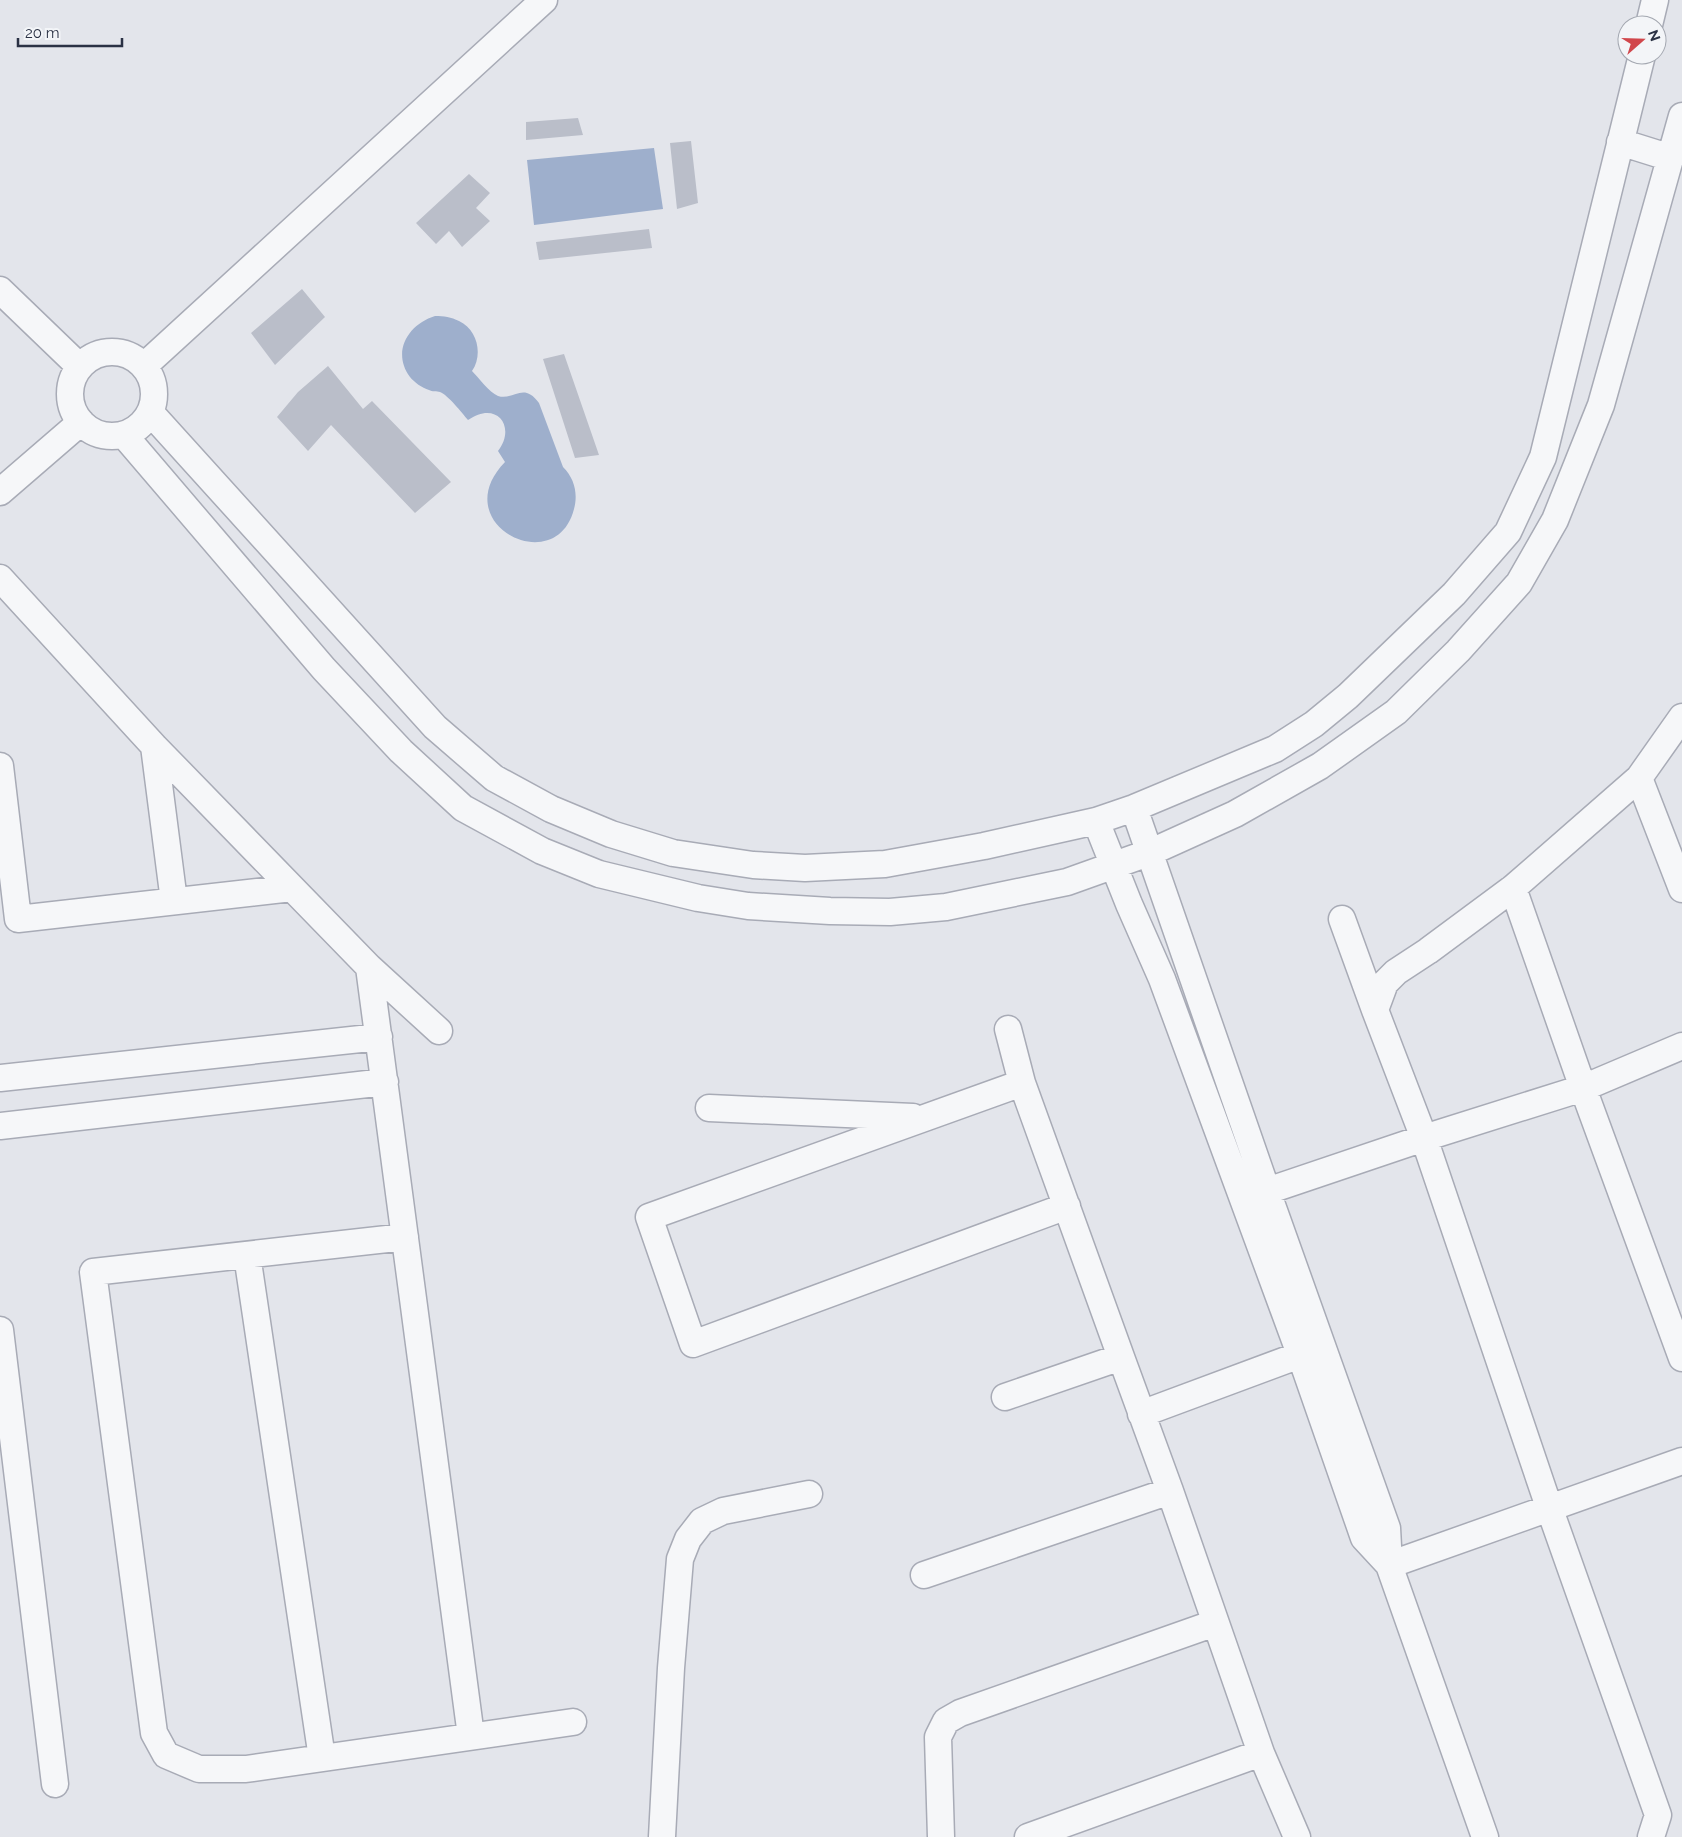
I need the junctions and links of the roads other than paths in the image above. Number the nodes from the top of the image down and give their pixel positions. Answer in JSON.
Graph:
{"nodes":[{"id":1,"x":544,"y":0,"type":"edge"},
{"id":2,"x":1655,"y":0,"type":"edge"},
{"id":3,"x":1651,"y":15,"type":"edge"},
{"id":4,"x":1639,"y":65,"type":"edge"},
{"id":5,"x":1682,"y":116,"type":"edge"},
{"id":6,"x":1620,"y":142,"type":"junction"},
{"id":7,"x":1670,"y":158,"type":"junction"},
{"id":8,"x":0,"y":290,"type":"edge"},
{"id":9,"x":144,"y":366,"type":"junction"},
{"id":10,"x":80,"y":367,"type":"junction"},
{"id":11,"x":150,"y":412,"type":"junction"},
{"id":12,"x":81,"y":422,"type":"junction"},
{"id":13,"x":124,"y":435,"type":"junction"},
{"id":14,"x":0,"y":492,"type":"edge"},
{"id":15,"x":1484,"y":558,"type":"junction"},
{"id":16,"x":0,"y":578,"type":"edge"},
{"id":17,"x":1519,"y":583,"type":"junction"},
{"id":18,"x":304,"y":584,"type":"junction"},
{"id":19,"x":270,"y":607,"type":"junction"},
{"id":20,"x":1682,"y":717,"type":"edge"},
{"id":21,"x":154,"y":746,"type":"junction"},
{"id":22,"x":0,"y":766,"type":"edge"},
{"id":23,"x":1639,"y":778,"type":"junction"},
{"id":24,"x":1134,"y":808,"type":"junction"},
{"id":25,"x":1096,"y":821,"type":"junction"},
{"id":26,"x":1151,"y":852,"type":"junction"},
{"id":27,"x":1114,"y":866,"type":"junction"},
{"id":28,"x":292,"y":888,"type":"junction"},
{"id":29,"x":1513,"y":888,"type":"junction"},
{"id":30,"x":1682,"y":889,"type":"edge"},
{"id":31,"x":174,"y":902,"type":"junction"},
{"id":32,"x":1342,"y":919,"type":"dead end"},
{"id":33,"x":369,"y":968,"type":"junction"},
{"id":34,"x":1191,"y":971,"type":"junction"},
{"id":35,"x":1162,"y":979,"type":"junction"},
{"id":36,"x":1375,"y":1010,"type":"junction"},
{"id":37,"x":1008,"y":1029,"type":"dead end"},
{"id":38,"x":439,"y":1031,"type":"dead end"},
{"id":39,"x":379,"y":1037,"type":"junction"},
{"id":40,"x":1682,"y":1046,"type":"edge"},
{"id":41,"x":0,"y":1078,"type":"edge"},
{"id":42,"x":384,"y":1082,"type":"junction"},
{"id":43,"x":1022,"y":1083,"type":"junction"},
{"id":44,"x":1583,"y":1088,"type":"junction"},
{"id":45,"x":709,"y":1108,"type":"dead end"},
{"id":46,"x":924,"y":1118,"type":"junction"},
{"id":47,"x":0,"y":1126,"type":"edge"},
{"id":48,"x":1424,"y":1138,"type":"junction"},
{"id":49,"x":1267,"y":1191,"type":"junction"},
{"id":50,"x":1067,"y":1206,"type":"junction"},
{"id":51,"x":405,"y":1237,"type":"junction"},
{"id":52,"x":247,"y":1256,"type":"junction"},
{"id":53,"x":0,"y":1330,"type":"edge"},
{"id":54,"x":1312,"y":1350,"type":"junction"},
{"id":55,"x":1121,"y":1357,"type":"junction"},
{"id":56,"x":1682,"y":1358,"type":"edge"},
{"id":57,"x":1005,"y":1397,"type":"dead end"},
{"id":58,"x":1141,"y":1414,"type":"junction"},
{"id":59,"x":1682,"y":1461,"type":"edge"},
{"id":60,"x":1170,"y":1491,"type":"junction"},
{"id":61,"x":809,"y":1494,"type":"dead end"},
{"id":62,"x":1549,"y":1507,"type":"junction"},
{"id":63,"x":1389,"y":1565,"type":"junction"},
{"id":64,"x":924,"y":1575,"type":"dead end"},
{"id":65,"x":1215,"y":1623,"type":"junction"},
{"id":66,"x":573,"y":1722,"type":"dead end"},
{"id":67,"x":471,"y":1736,"type":"junction"},
{"id":68,"x":1261,"y":1753,"type":"junction"},
{"id":69,"x":322,"y":1758,"type":"junction"},
{"id":70,"x":55,"y":1784,"type":"dead end"},
{"id":71,"x":662,"y":1837,"type":"edge"},
{"id":72,"x":941,"y":1837,"type":"edge"},
{"id":73,"x":1028,"y":1837,"type":"edge"},
{"id":74,"x":1297,"y":1837,"type":"edge"},
{"id":75,"x":1485,"y":1837,"type":"edge"},
{"id":76,"x":1651,"y":1837,"type":"edge"}],
"edges":[{"from":1,"to":9,"type":"street"},
{"from":2,"to":3,"type":"street"},
{"from":4,"to":6,"type":"street"},
{"from":5,"to":7,"type":"street"},
{"from":6,"to":7,"type":"street"},
{"from":6,"to":15,"type":"street"},
{"from":7,"to":17,"type":"street"},
{"from":8,"to":10,"type":"street"},
{"from":9,"to":10,"type":"street"},
{"from":9,"to":11,"type":"street"},
{"from":10,"to":12,"type":"street"},
{"from":11,"to":13,"type":"street"},
{"from":11,"to":18,"type":"street"},
{"from":12,"to":13,"type":"street"},
{"from":12,"to":14,"type":"street"},
{"from":13,"to":19,"type":"street"},
{"from":15,"to":17,"type":"street"},
{"from":15,"to":24,"type":"street"},
{"from":16,"to":21,"type":"street"},
{"from":17,"to":26,"type":"street"},
{"from":18,"to":19,"type":"street"},
{"from":18,"to":25,"type":"street"},
{"from":19,"to":27,"type":"street"},
{"from":20,"to":23,"type":"street"},
{"from":21,"to":28,"type":"street"},
{"from":21,"to":31,"type":"street"},
{"from":22,"to":31,"type":"street"},
{"from":23,"to":29,"type":"street"},
{"from":23,"to":30,"type":"street"},
{"from":24,"to":25,"type":"street"},
{"from":24,"to":26,"type":"street"},
{"from":25,"to":27,"type":"street"},
{"from":26,"to":27,"type":"street"},
{"from":26,"to":34,"type":"street"},
{"from":27,"to":35,"type":"street"},
{"from":28,"to":31,"type":"street"},
{"from":28,"to":33,"type":"street"},
{"from":29,"to":36,"type":"street"},
{"from":29,"to":44,"type":"street"},
{"from":32,"to":36,"type":"street"},
{"from":33,"to":38,"type":"street"},
{"from":33,"to":39,"type":"street"},
{"from":34,"to":35,"type":"street"},
{"from":34,"to":49,"type":"street"},
{"from":35,"to":54,"type":"street"},
{"from":36,"to":48,"type":"street"},
{"from":37,"to":43,"type":"street"},
{"from":39,"to":41,"type":"street"},
{"from":39,"to":42,"type":"street"},
{"from":40,"to":44,"type":"street"},
{"from":42,"to":47,"type":"street"},
{"from":42,"to":51,"type":"street"},
{"from":43,"to":46,"type":"street"},
{"from":43,"to":50,"type":"street"},
{"from":44,"to":48,"type":"street"},
{"from":44,"to":56,"type":"street"},
{"from":45,"to":46,"type":"street"},
{"from":46,"to":50,"type":"street"},
{"from":48,"to":49,"type":"street"},
{"from":48,"to":62,"type":"street"},
{"from":49,"to":54,"type":"street"},
{"from":50,"to":55,"type":"street"},
{"from":51,"to":52,"type":"street"},
{"from":51,"to":67,"type":"street"},
{"from":52,"to":69,"type":"street"},
{"from":52,"to":69,"type":"street"},
{"from":53,"to":70,"type":"street"},
{"from":54,"to":58,"type":"street"},
{"from":54,"to":63,"type":"street"},
{"from":55,"to":57,"type":"street"},
{"from":55,"to":58,"type":"street"},
{"from":58,"to":60,"type":"street"},
{"from":59,"to":62,"type":"street"},
{"from":60,"to":64,"type":"street"},
{"from":60,"to":65,"type":"street"},
{"from":61,"to":71,"type":"street"},
{"from":62,"to":63,"type":"street"},
{"from":62,"to":76,"type":"street"},
{"from":63,"to":75,"type":"street"},
{"from":65,"to":68,"type":"street"},
{"from":65,"to":72,"type":"street"},
{"from":66,"to":67,"type":"street"},
{"from":67,"to":69,"type":"street"},
{"from":68,"to":73,"type":"street"},
{"from":68,"to":74,"type":"street"}]}
